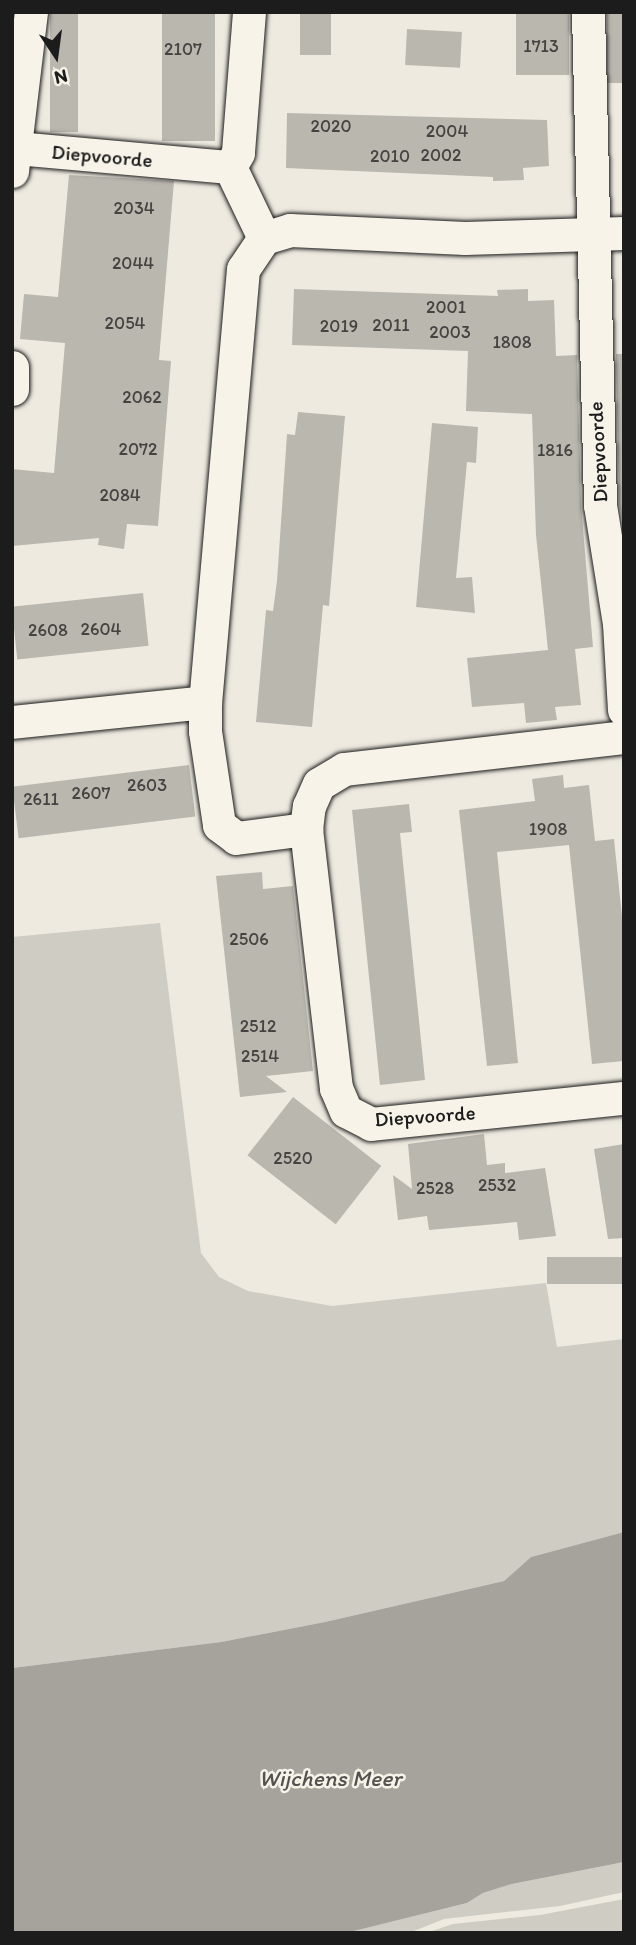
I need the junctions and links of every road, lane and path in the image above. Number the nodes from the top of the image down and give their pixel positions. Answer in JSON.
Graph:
{"nodes":[{"id":1,"x":31,"y":12,"type":"edge"},
{"id":2,"x":250,"y":12,"type":"edge"},
{"id":3,"x":588,"y":12,"type":"edge"},
{"id":4,"x":14,"y":159,"type":"edge"},
{"id":5,"x":230,"y":167,"type":"junction"},
{"id":6,"x":609,"y":233,"type":"edge"},
{"id":7,"x":264,"y":238,"type":"junction"},
{"id":8,"x":12,"y":367,"type":"edge"},
{"id":9,"x":12,"y":389,"type":"edge"},
{"id":10,"x":205,"y":702,"type":"junction"},
{"id":11,"x":624,"y":710,"type":"edge"},
{"id":12,"x":12,"y":722,"type":"edge"},
{"id":13,"x":624,"y":737,"type":"edge"},
{"id":14,"x":306,"y":828,"type":"junction"},
{"id":15,"x":624,"y":1098,"type":"edge"}],
"edges":[{"from":1,"to":4,"type":"street","name":"Diepvoorde"},
{"from":2,"to":5,"type":"street"},
{"from":3,"to":6,"type":"street","name":"Diepvoorde"},
{"from":4,"to":5,"type":"street","name":"Diepvoorde"},
{"from":5,"to":7,"type":"street"},
{"from":6,"to":7,"type":"street"},
{"from":6,"to":11,"type":"street","name":"Diepvoorde"},
{"from":7,"to":10,"type":"street"},
{"from":8,"to":9,"type":"street"},
{"from":10,"to":12,"type":"street"},
{"from":10,"to":14,"type":"street"},
{"from":13,"to":14,"type":"street","name":"Diepvoorde"},
{"from":14,"to":15,"type":"street","name":"Diepvoorde"}]}
